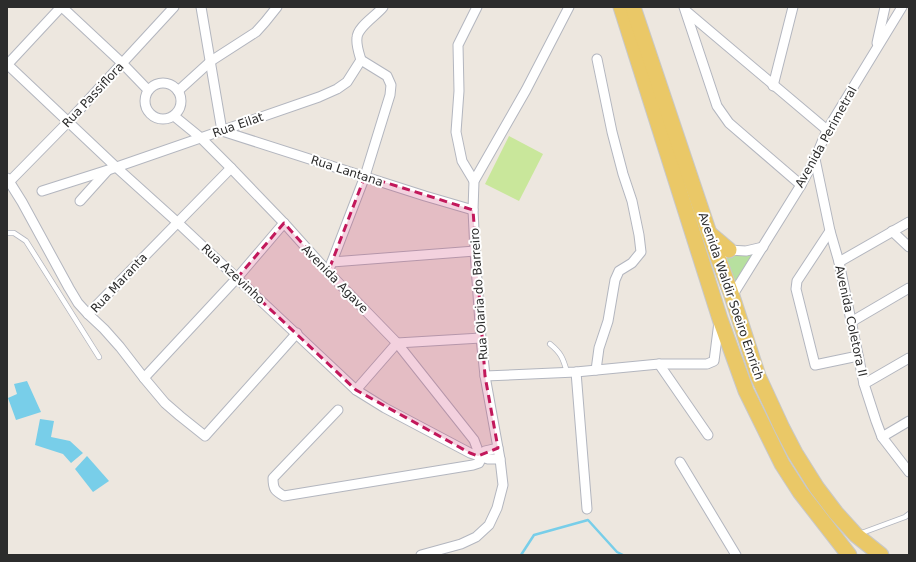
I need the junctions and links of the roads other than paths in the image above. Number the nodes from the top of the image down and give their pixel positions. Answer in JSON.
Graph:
{"nodes":[{"id":1,"x":62,"y":7,"type":"edge"},
{"id":2,"x":174,"y":7,"type":"edge"},
{"id":3,"x":201,"y":7,"type":"edge"},
{"id":4,"x":277,"y":7,"type":"edge"},
{"id":5,"x":383,"y":7,"type":"edge"},
{"id":6,"x":477,"y":7,"type":"edge"},
{"id":7,"x":570,"y":7,"type":"edge"},
{"id":8,"x":621,"y":7,"type":"edge"},
{"id":9,"x":633,"y":7,"type":"edge"},
{"id":10,"x":793,"y":7,"type":"edge"},
{"id":11,"x":885,"y":7,"type":"edge"},
{"id":12,"x":902,"y":7,"type":"edge"},
{"id":13,"x":685,"y":9,"type":"edge"},
{"id":14,"x":876,"y":50,"type":"junction"},
{"id":15,"x":597,"y":59,"type":"dead end"},
{"id":16,"x":361,"y":60,"type":"junction"},
{"id":17,"x":211,"y":61,"type":"junction"},
{"id":18,"x":122,"y":63,"type":"junction"},
{"id":19,"x":7,"y":65,"type":"edge"},
{"id":20,"x":773,"y":86,"type":"junction"},
{"id":21,"x":148,"y":90,"type":"junction"},
{"id":22,"x":178,"y":91,"type":"junction"},
{"id":23,"x":174,"y":116,"type":"junction"},
{"id":24,"x":68,"y":122,"type":"junction"},
{"id":25,"x":827,"y":130,"type":"junction"},
{"id":26,"x":222,"y":131,"type":"junction"},
{"id":27,"x":201,"y":138,"type":"junction"},
{"id":28,"x":815,"y":159,"type":"junction"},
{"id":29,"x":231,"y":168,"type":"junction"},
{"id":30,"x":112,"y":169,"type":"junction"},
{"id":31,"x":365,"y":176,"type":"junction"},
{"id":32,"x":8,"y":179,"type":"edge"},
{"id":33,"x":474,"y":181,"type":"junction"},
{"id":34,"x":801,"y":186,"type":"junction"},
{"id":35,"x":42,"y":192,"type":"dead end"},
{"id":36,"x":80,"y":201,"type":"dead end"},
{"id":37,"x":473,"y":210,"type":"junction"},
{"id":38,"x":177,"y":222,"type":"junction"},
{"id":39,"x":909,"y":222,"type":"edge"},
{"id":40,"x":284,"y":223,"type":"junction"},
{"id":41,"x":830,"y":231,"type":"junction"},
{"id":42,"x":892,"y":231,"type":"junction"},
{"id":43,"x":7,"y":233,"type":"edge"},
{"id":44,"x":762,"y":247,"type":"junction"},
{"id":45,"x":909,"y":247,"type":"edge"},
{"id":46,"x":475,"y":251,"type":"junction"},
{"id":47,"x":724,"y":255,"type":"junction"},
{"id":48,"x":332,"y":262,"type":"junction"},
{"id":49,"x":839,"y":262,"type":"junction"},
{"id":50,"x":328,"y":272,"type":"junction"},
{"id":51,"x":707,"y":277,"type":"junction"},
{"id":52,"x":237,"y":278,"type":"junction"},
{"id":53,"x":909,"y":288,"type":"edge"},
{"id":54,"x":732,"y":296,"type":"junction"},
{"id":55,"x":88,"y":314,"type":"junction"},
{"id":56,"x":720,"y":319,"type":"junction"},
{"id":57,"x":851,"y":322,"type":"junction"},
{"id":58,"x":297,"y":334,"type":"junction"},
{"id":59,"x":481,"y":338,"type":"junction"},
{"id":60,"x":397,"y":343,"type":"junction"},
{"id":61,"x":550,"y":344,"type":"dead end"},
{"id":62,"x":858,"y":356,"type":"junction"},
{"id":63,"x":99,"y":357,"type":"dead end"},
{"id":64,"x":909,"y":358,"type":"edge"},
{"id":65,"x":659,"y":364,"type":"junction"},
{"id":66,"x":596,"y":370,"type":"junction"},
{"id":67,"x":571,"y":372,"type":"junction"},
{"id":68,"x":485,"y":376,"type":"junction"},
{"id":69,"x":144,"y":378,"type":"junction"},
{"id":70,"x":864,"y":384,"type":"junction"},
{"id":71,"x":356,"y":390,"type":"junction"},
{"id":72,"x":338,"y":410,"type":"dead end"},
{"id":73,"x":909,"y":421,"type":"edge"},
{"id":74,"x":708,"y":435,"type":"dead end"},
{"id":75,"x":882,"y":437,"type":"junction"},
{"id":76,"x":498,"y":448,"type":"junction"},
{"id":77,"x":478,"y":456,"type":"junction"},
{"id":78,"x":500,"y":459,"type":"junction"},
{"id":79,"x":680,"y":462,"type":"dead end"},
{"id":80,"x":909,"y":472,"type":"edge"},
{"id":81,"x":587,"y":509,"type":"dead end"},
{"id":82,"x":909,"y":514,"type":"edge"},
{"id":83,"x":856,"y":535,"type":"junction"},
{"id":84,"x":421,"y":555,"type":"edge"},
{"id":85,"x":736,"y":555,"type":"edge"},
{"id":86,"x":849,"y":555,"type":"edge"},
{"id":87,"x":881,"y":555,"type":"edge"}],
"edges":[{"from":1,"to":18,"type":"street"},
{"from":1,"to":19,"type":"street"},
{"from":2,"to":18,"type":"street","name":"Rua Passiflora"},
{"from":3,"to":17,"type":"street"},
{"from":4,"to":17,"type":"street"},
{"from":5,"to":16,"type":"street"},
{"from":6,"to":33,"type":"street"},
{"from":7,"to":33,"type":"street","name":"Rua Olaria do Barreiro"},
{"from":8,"to":51,"type":"main road","name":"Avenida Waldir Soeiro Emrich"},
{"from":9,"to":47,"type":"main road","name":"Avenida Waldir Soeiro Emrich"},
{"from":10,"to":20,"type":"street"},
{"from":11,"to":14,"type":"street"},
{"from":12,"to":14,"type":"street","name":"Avenida Perimetral"},
{"from":13,"to":20,"type":"street"},
{"from":13,"to":34,"type":"street"},
{"from":14,"to":25,"type":"street","name":"Avenida Perimetral"},
{"from":15,"to":66,"type":"street"},
{"from":16,"to":26,"type":"street","name":"Rua Eilat"},
{"from":16,"to":31,"type":"street"},
{"from":17,"to":22,"type":"street"},
{"from":17,"to":26,"type":"street"},
{"from":18,"to":21,"type":"street"},
{"from":18,"to":24,"type":"street","name":"Rua Passiflora"},
{"from":19,"to":24,"type":"street","name":"Rua Azevinho"},
{"from":20,"to":25,"type":"street"},
{"from":21,"to":22,"type":"street"},
{"from":21,"to":23,"type":"street"},
{"from":22,"to":23,"type":"street"},
{"from":23,"to":27,"type":"street","name":"Avenida Agave"},
{"from":24,"to":30,"type":"street","name":"Rua Azevinho"},
{"from":24,"to":32,"type":"street","name":"Rua Passiflora"},
{"from":25,"to":28,"type":"street","name":"Avenida Perimetral"},
{"from":26,"to":27,"type":"street","name":"Rua Eilat"},
{"from":26,"to":31,"type":"street","name":"Rua Lantana"},
{"from":27,"to":29,"type":"street","name":"Avenida Agave"},
{"from":27,"to":30,"type":"street","name":"Rua Eilat"},
{"from":28,"to":34,"type":"street","name":"Avenida Perimetral"},
{"from":28,"to":41,"type":"street","name":"Avenida Coletora II"},
{"from":29,"to":38,"type":"street","name":"Rua Maranta"},
{"from":29,"to":40,"type":"street","name":"Avenida Agave"},
{"from":30,"to":35,"type":"street","name":"Rua Eilat"},
{"from":30,"to":36,"type":"street"},
{"from":30,"to":38,"type":"street","name":"Rua Azevinho"},
{"from":31,"to":37,"type":"street","name":"Rua Lantana"},
{"from":31,"to":48,"type":"street"},
{"from":32,"to":55,"type":"street"},
{"from":33,"to":37,"type":"street","name":"Rua Olaria do Barreiro"},
{"from":34,"to":44,"type":"street","name":"Avenida Perimetral"},
{"from":37,"to":46,"type":"street","name":"Rua Olaria do Barreiro"},
{"from":38,"to":52,"type":"street","name":"Rua Azevinho"},
{"from":38,"to":55,"type":"street","name":"Rua Maranta"},
{"from":39,"to":42,"type":"street"},
{"from":40,"to":50,"type":"street","name":"Avenida Agave"},
{"from":40,"to":52,"type":"street"},
{"from":41,"to":49,"type":"street","name":"Avenida Coletora II"},
{"from":41,"to":62,"type":"street"},
{"from":42,"to":45,"type":"street"},
{"from":42,"to":49,"type":"street"},
{"from":43,"to":63,"type":"lane"},
{"from":44,"to":47,"type":"street"},
{"from":44,"to":54,"type":"street","name":"Avenida Perimetral"},
{"from":46,"to":48,"type":"street"},
{"from":46,"to":59,"type":"street","name":"Rua Olaria do Barreiro"},
{"from":47,"to":51,"type":"main road"},
{"from":47,"to":54,"type":"main road","name":"Avenida Waldir Soeiro Emrich"},
{"from":48,"to":50,"type":"street"},
{"from":49,"to":57,"type":"street","name":"Avenida Coletora II"},
{"from":50,"to":60,"type":"street","name":"Avenida Agave"},
{"from":51,"to":54,"type":"main road"},
{"from":51,"to":56,"type":"main road","name":"Avenida Waldir Soeiro Emrich"},
{"from":52,"to":58,"type":"street","name":"Rua Azevinho"},
{"from":52,"to":69,"type":"street"},
{"from":53,"to":57,"type":"street"},
{"from":54,"to":83,"type":"main road","name":"Avenida Waldir Soeiro Emrich"},
{"from":55,"to":69,"type":"street","name":"Rua Maranta"},
{"from":56,"to":65,"type":"street"},
{"from":56,"to":86,"type":"main road","name":"Avenida Waldir Soeiro Emrich"},
{"from":57,"to":62,"type":"street","name":"Avenida Coletora II"},
{"from":58,"to":69,"type":"street","name":"Rua Maranta"},
{"from":58,"to":71,"type":"street","name":"Rua Azevinho"},
{"from":59,"to":60,"type":"street"},
{"from":59,"to":68,"type":"street","name":"Rua Olaria do Barreiro"},
{"from":60,"to":71,"type":"street"},
{"from":60,"to":77,"type":"street","name":"Avenida Agave"},
{"from":61,"to":67,"type":"lane"},
{"from":62,"to":70,"type":"street","name":"Avenida Coletora II"},
{"from":64,"to":70,"type":"street"},
{"from":65,"to":66,"type":"street"},
{"from":65,"to":74,"type":"street"},
{"from":66,"to":67,"type":"street"},
{"from":67,"to":68,"type":"street"},
{"from":67,"to":81,"type":"street"},
{"from":68,"to":76,"type":"street","name":"Rua Olaria do Barreiro"},
{"from":70,"to":75,"type":"street","name":"Avenida Coletora II"},
{"from":71,"to":77,"type":"street","name":"Rua Azevinho"},
{"from":72,"to":77,"type":"street"},
{"from":73,"to":75,"type":"street"},
{"from":75,"to":80,"type":"street","name":"Avenida Coletora II"},
{"from":76,"to":77,"type":"street"},
{"from":76,"to":78,"type":"street","name":"Rua Olaria do Barreiro"},
{"from":77,"to":78,"type":"street","name":"Rua Azevinho"},
{"from":78,"to":84,"type":"street","name":"Rua Olaria do Barreiro"},
{"from":79,"to":85,"type":"street"},
{"from":82,"to":83,"type":"lane"},
{"from":83,"to":87,"type":"main road","name":"Avenida Waldir Soeiro Emrich"}]}
